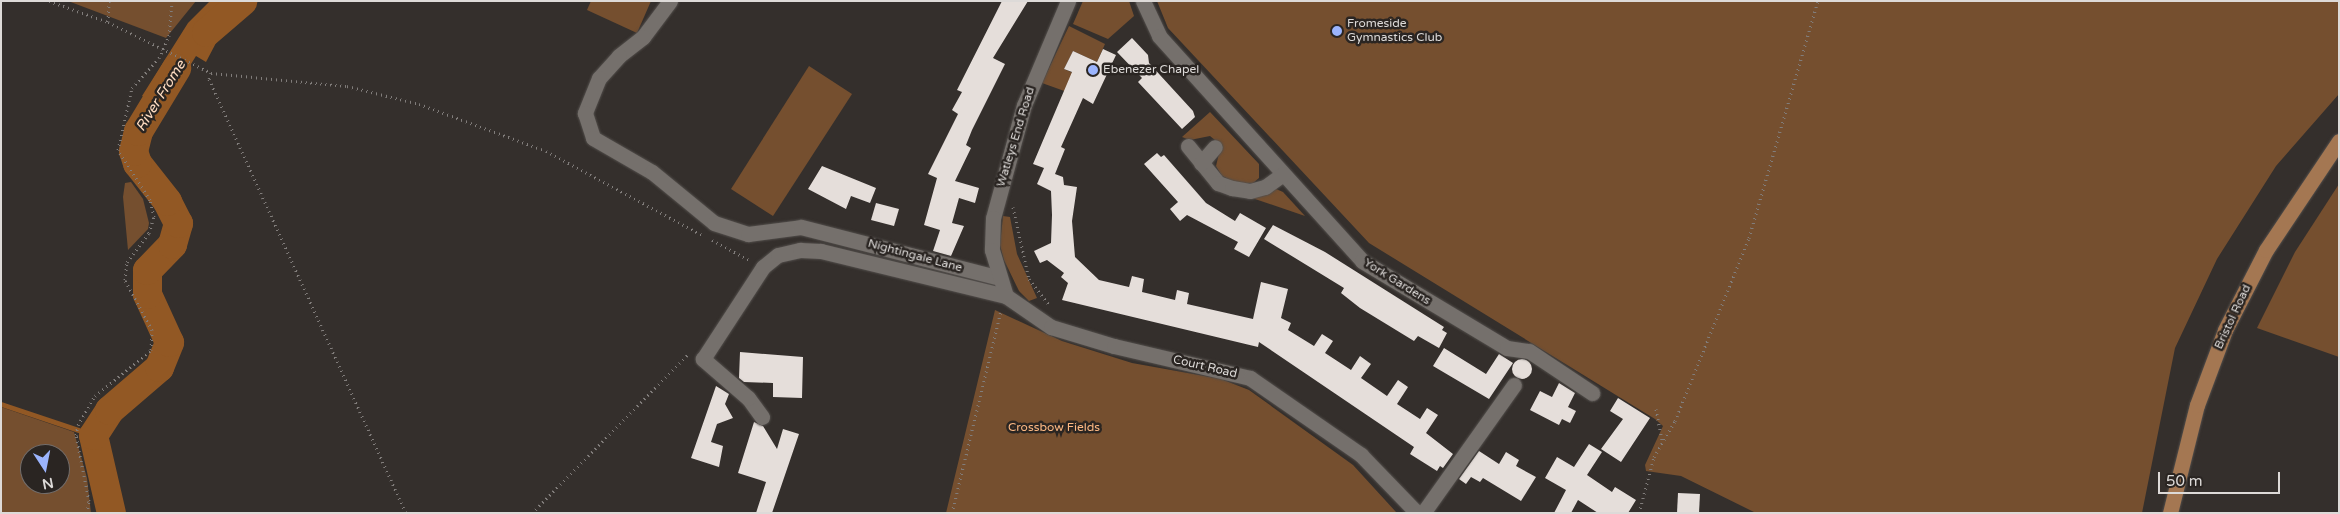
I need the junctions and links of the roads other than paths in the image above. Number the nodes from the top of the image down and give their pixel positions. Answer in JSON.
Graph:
{"nodes":[{"id":1,"x":670,"y":1,"type":"edge"},
{"id":2,"x":1068,"y":1,"type":"edge"},
{"id":3,"x":1143,"y":1,"type":"edge"},
{"id":4,"x":2339,"y":141,"type":"edge"},
{"id":5,"x":1188,"y":146,"type":"dead end"},
{"id":6,"x":1215,"y":147,"type":"dead end"},
{"id":7,"x":1201,"y":163,"type":"junction"},
{"id":8,"x":1283,"y":174,"type":"junction"},
{"id":9,"x":999,"y":278,"type":"junction"},
{"id":10,"x":1006,"y":296,"type":"junction"},
{"id":11,"x":1514,"y":385,"type":"dead end"},
{"id":12,"x":1592,"y":393,"type":"dead end"},
{"id":13,"x":762,"y":417,"type":"dead end"},
{"id":14,"x":1417,"y":513,"type":"edge"},
{"id":15,"x":1423,"y":513,"type":"edge"},
{"id":16,"x":2170,"y":513,"type":"edge"}],
"edges":[{"from":1,"to":9,"type":"street","name":"Nightingale Lane"},
{"from":2,"to":9,"type":"street","name":"Watleys End Road"},
{"from":3,"to":8,"type":"street","name":"York Gardens"},
{"from":4,"to":16,"type":"main road","name":"Bristol Road"},
{"from":5,"to":7,"type":"street"},
{"from":6,"to":7,"type":"street"},
{"from":7,"to":8,"type":"street"},
{"from":8,"to":12,"type":"street","name":"York Gardens"},
{"from":9,"to":10,"type":"street"},
{"from":10,"to":13,"type":"street"},
{"from":10,"to":14,"type":"street","name":"Court Road"},
{"from":11,"to":15,"type":"street"}]}
